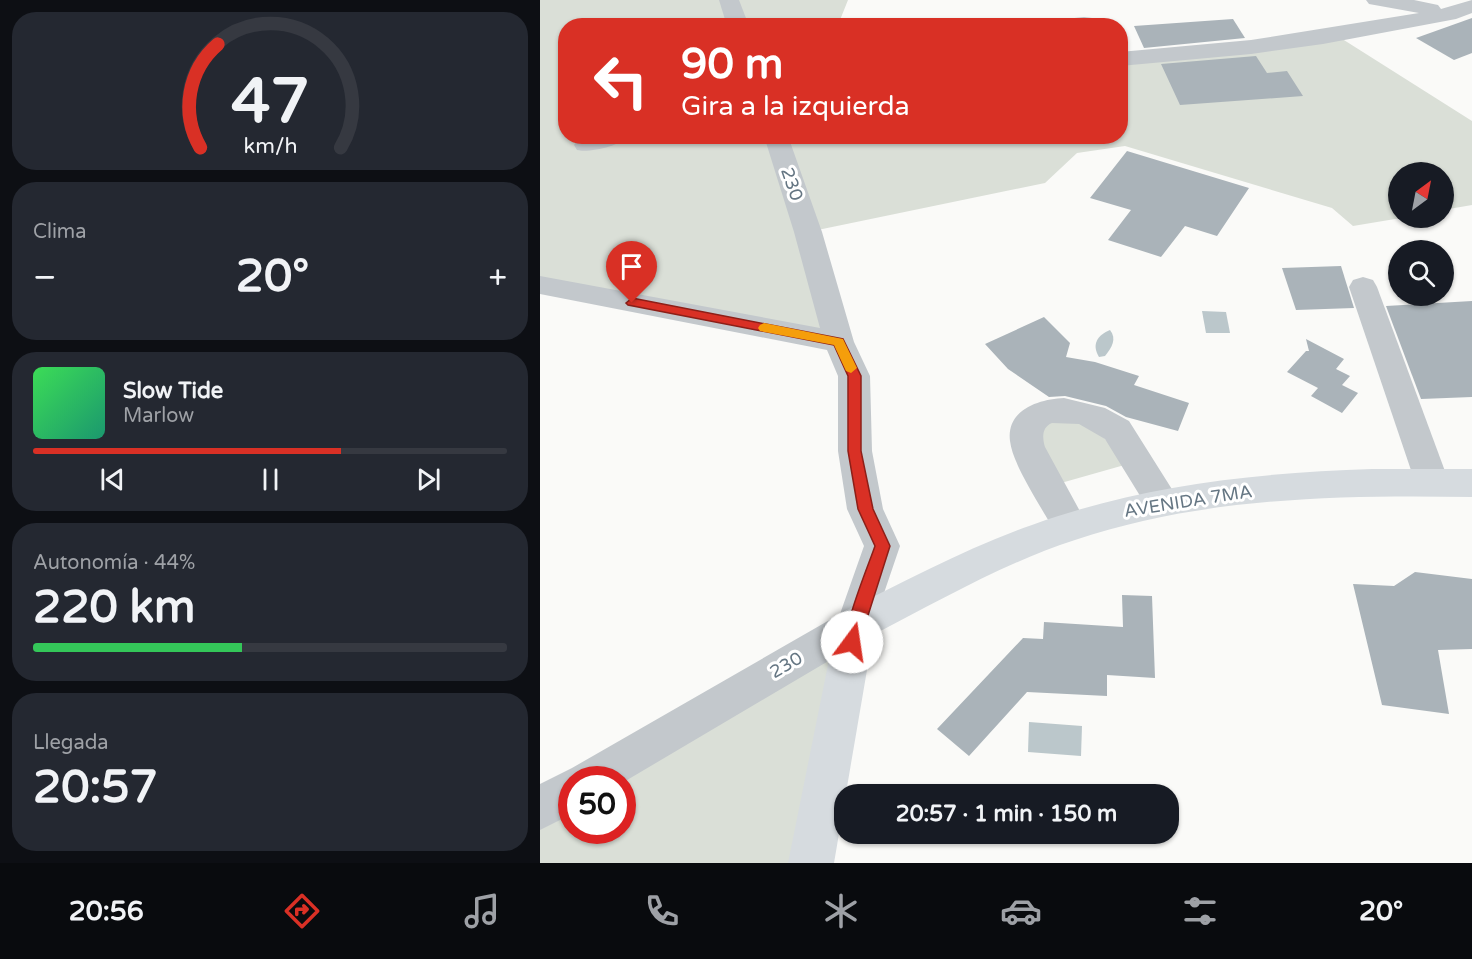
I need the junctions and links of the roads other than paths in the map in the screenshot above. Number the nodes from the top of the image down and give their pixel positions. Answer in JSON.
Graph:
{"nodes":[{"id":1,"x":729,"y":0,"type":"edge"},
{"id":2,"x":1363,"y":0,"type":"edge"},
{"id":3,"x":1376,"y":0,"type":"edge"},
{"id":4,"x":1464,"y":9,"type":"edge"},
{"id":5,"x":735,"y":18,"type":"edge"},
{"id":6,"x":1374,"y":27,"type":"junction"},
{"id":7,"x":1128,"y":58,"type":"edge"},
{"id":8,"x":592,"y":144,"type":"edge"},
{"id":9,"x":779,"y":144,"type":"edge"},
{"id":10,"x":586,"y":146,"type":"dead end"},
{"id":11,"x":540,"y":285,"type":"edge"},
{"id":12,"x":1363,"y":287,"type":"dead end"},
{"id":13,"x":839,"y":342,"type":"junction"},
{"id":14,"x":1432,"y":482,"type":"junction"},
{"id":15,"x":1472,"y":483,"type":"edge"},
{"id":16,"x":1162,"y":502,"type":"junction"},
{"id":17,"x":1070,"y":526,"type":"junction"},
{"id":18,"x":855,"y":625,"type":"junction"},
{"id":19,"x":612,"y":766,"type":"edge"},
{"id":20,"x":558,"y":797,"type":"edge"},
{"id":21,"x":540,"y":808,"type":"edge"},
{"id":22,"x":811,"y":863,"type":"edge"}],
"edges":[{"from":1,"to":5,"type":"street"},
{"from":2,"to":6,"type":"street"},
{"from":3,"to":4,"type":"street"},
{"from":4,"to":6,"type":"street"},
{"from":6,"to":7,"type":"street"},
{"from":8,"to":10,"type":"street"},
{"from":9,"to":13,"type":"street","name":"230"},
{"from":11,"to":13,"type":"street"},
{"from":12,"to":14,"type":"street"},
{"from":13,"to":18,"type":"street","name":"230"},
{"from":14,"to":15,"type":"main road","name":"AVENIDA 7MA"},
{"from":14,"to":16,"type":"main road","name":"AVENIDA 7MA"},
{"from":16,"to":17,"type":"main road","name":"AVENIDA 7MA"},
{"from":16,"to":17,"type":"street"},
{"from":17,"to":18,"type":"main road","name":"AVENIDA 7MA"},
{"from":18,"to":19,"type":"street","name":"230"},
{"from":18,"to":22,"type":"main road"},
{"from":20,"to":21,"type":"street"}]}
